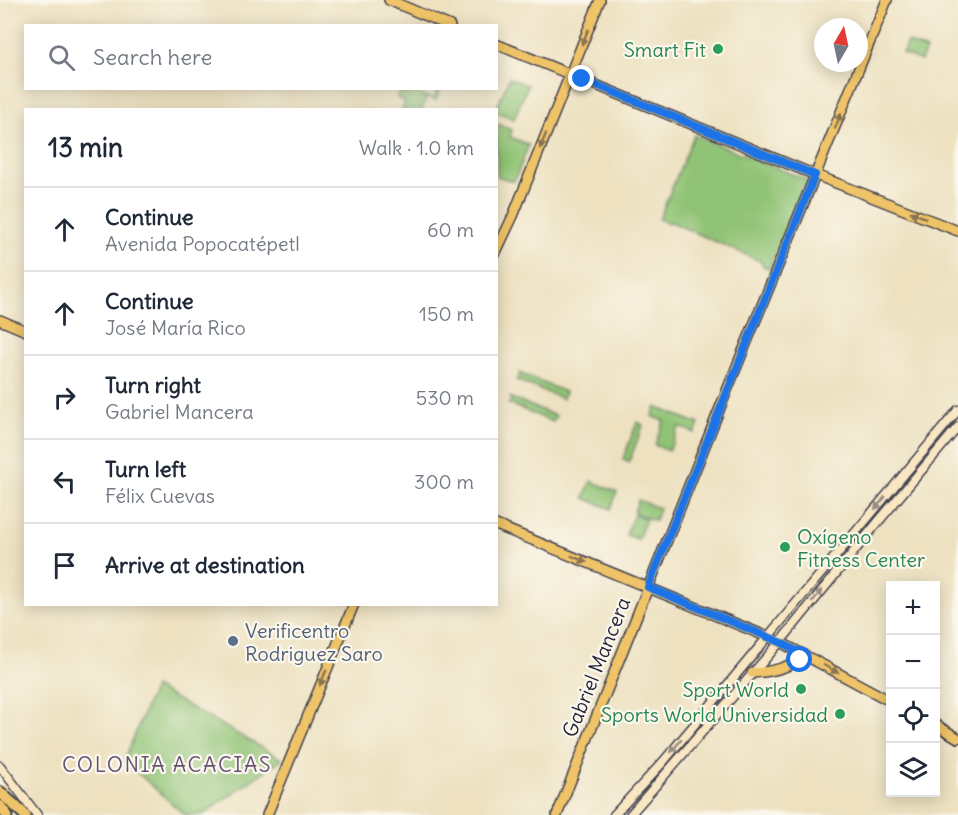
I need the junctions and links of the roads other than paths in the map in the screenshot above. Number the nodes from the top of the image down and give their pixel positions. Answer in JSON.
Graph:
{"nodes":[{"id":1,"x":389,"y":0,"type":"edge"},
{"id":2,"x":600,"y":0,"type":"edge"},
{"id":3,"x":887,"y":0,"type":"edge"},
{"id":4,"x":445,"y":24,"type":"edge"},
{"id":5,"x":498,"y":45,"type":"edge"},
{"id":6,"x":570,"y":74,"type":"junction"},
{"id":7,"x":815,"y":175,"type":"junction"},
{"id":8,"x":958,"y":231,"type":"edge"},
{"id":9,"x":498,"y":248,"type":"edge"},
{"id":10,"x":0,"y":320,"type":"edge"},
{"id":11,"x":24,"y":331,"type":"edge"},
{"id":12,"x":958,"y":410,"type":"edge"},
{"id":13,"x":958,"y":428,"type":"edge"},
{"id":14,"x":498,"y":526,"type":"edge"},
{"id":15,"x":648,"y":587,"type":"junction"},
{"id":16,"x":353,"y":606,"type":"edge"},
{"id":17,"x":768,"y":637,"type":"junction"},
{"id":18,"x":780,"y":642,"type":"junction"},
{"id":19,"x":804,"y":655,"type":"junction"},
{"id":20,"x":752,"y":673,"type":"junction"},
{"id":21,"x":886,"y":698,"type":"edge"},
{"id":22,"x":940,"y":727,"type":"edge"},
{"id":23,"x":958,"y":738,"type":"edge"},
{"id":24,"x":0,"y":766,"type":"edge"},
{"id":25,"x":0,"y":792,"type":"edge"},
{"id":26,"x":0,"y":806,"type":"edge"},
{"id":27,"x":7,"y":815,"type":"edge"},
{"id":28,"x":25,"y":815,"type":"edge"},
{"id":29,"x":37,"y":815,"type":"edge"},
{"id":30,"x":267,"y":815,"type":"edge"},
{"id":31,"x":557,"y":815,"type":"edge"},
{"id":32,"x":614,"y":815,"type":"edge"},
{"id":33,"x":630,"y":815,"type":"edge"}],
"edges":[{"from":1,"to":4,"type":"main road"},
{"from":2,"to":6,"type":"main road","one_way":true},
{"from":7,"to":3,"type":"main road","name":"Gabriel Mancera","one_way":true},
{"from":5,"to":6,"type":"main road"},
{"from":6,"to":7,"type":"main road"},
{"from":6,"to":9,"type":"main road","one_way":true},
{"from":8,"to":7,"type":"main road","one_way":true},
{"from":7,"to":15,"type":"main road","name":"Gabriel Mancera"},
{"from":10,"to":11,"type":"main road"},
{"from":12,"to":17,"type":"main road","one_way":true},
{"from":18,"to":13,"type":"main road","one_way":true},
{"from":14,"to":15,"type":"main road","one_way":true},
{"from":15,"to":17,"type":"main road"},
{"from":15,"to":31,"type":"main road","name":"Gabriel Mancera"},
{"from":16,"to":30,"type":"main road","one_way":true},
{"from":17,"to":18,"type":"main road"},
{"from":17,"to":32,"type":"main road","one_way":true},
{"from":18,"to":19,"type":"main road"},
{"from":18,"to":20,"type":"main road"},
{"from":19,"to":20,"type":"main road"},
{"from":19,"to":21,"type":"main road","one_way":true},
{"from":20,"to":33,"type":"main road"},
{"from":22,"to":23,"type":"main road"},
{"from":24,"to":29,"type":"main road"},
{"from":25,"to":28,"type":"highway"},
{"from":26,"to":27,"type":"highway"}]}
